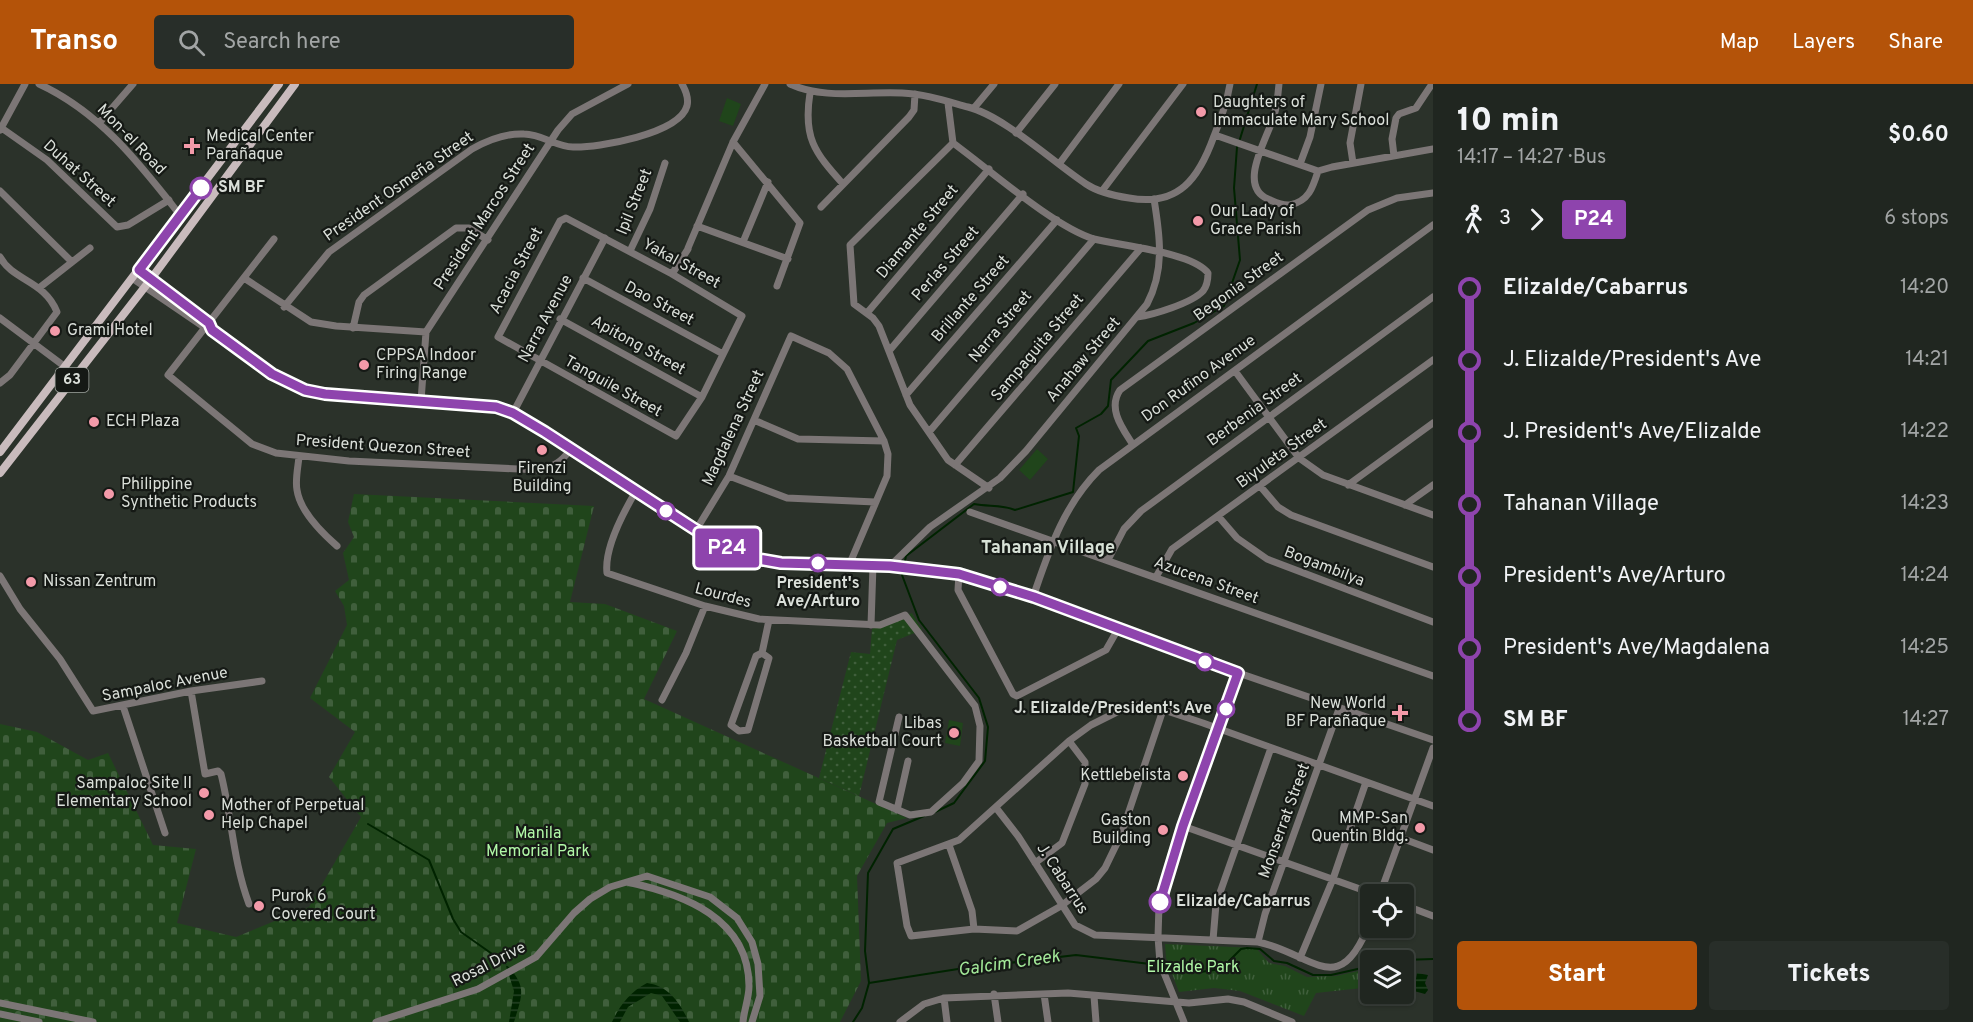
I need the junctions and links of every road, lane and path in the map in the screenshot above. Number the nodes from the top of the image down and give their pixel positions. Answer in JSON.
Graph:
{"nodes":[{"id":1,"x":26,"y":84,"type":"edge"},
{"id":2,"x":39,"y":84,"type":"edge"},
{"id":3,"x":132,"y":84,"type":"edge"},
{"id":4,"x":279,"y":84,"type":"edge"},
{"id":5,"x":295,"y":84,"type":"edge"},
{"id":6,"x":628,"y":84,"type":"edge"},
{"id":7,"x":682,"y":84,"type":"edge"},
{"id":8,"x":765,"y":84,"type":"edge"},
{"id":9,"x":790,"y":84,"type":"edge"},
{"id":10,"x":994,"y":84,"type":"edge"},
{"id":11,"x":1055,"y":84,"type":"edge"},
{"id":12,"x":1119,"y":84,"type":"edge"},
{"id":13,"x":1183,"y":84,"type":"edge"},
{"id":14,"x":1230,"y":84,"type":"edge"},
{"id":15,"x":1279,"y":84,"type":"edge"},
{"id":16,"x":1321,"y":84,"type":"edge"},
{"id":17,"x":1361,"y":84,"type":"edge"},
{"id":18,"x":1432,"y":84,"type":"edge"},
{"id":19,"x":810,"y":93,"type":"junction"},
{"id":20,"x":915,"y":94,"type":"junction"},
{"id":21,"x":948,"y":103,"type":"junction"},
{"id":22,"x":975,"y":108,"type":"junction"},
{"id":23,"x":100,"y":122,"type":"junction"},
{"id":24,"x":1,"y":129,"type":"edge"},
{"id":25,"x":1016,"y":133,"type":"junction"},
{"id":26,"x":1215,"y":135,"type":"junction"},
{"id":27,"x":551,"y":141,"type":"junction"},
{"id":28,"x":734,"y":142,"type":"junction"},
{"id":29,"x":953,"y":143,"type":"junction"},
{"id":30,"x":1433,"y":149,"type":"edge"},
{"id":31,"x":1261,"y":152,"type":"junction"},
{"id":32,"x":1394,"y":156,"type":"junction"},
{"id":33,"x":665,"y":163,"type":"dead end"},
{"id":34,"x":1353,"y":163,"type":"junction"},
{"id":35,"x":1059,"y":164,"type":"junction"},
{"id":36,"x":1300,"y":164,"type":"junction"},
{"id":37,"x":989,"y":169,"type":"junction"},
{"id":38,"x":1318,"y":171,"type":"junction"},
{"id":39,"x":768,"y":182,"type":"junction"},
{"id":40,"x":843,"y":184,"type":"junction"},
{"id":41,"x":0,"y":191,"type":"edge"},
{"id":42,"x":1102,"y":191,"type":"junction"},
{"id":43,"x":1023,"y":194,"type":"junction"},
{"id":44,"x":1433,"y":194,"type":"edge"},
{"id":45,"x":1154,"y":199,"type":"junction"},
{"id":46,"x":169,"y":200,"type":"junction"},
{"id":47,"x":820,"y":207,"type":"dead end"},
{"id":48,"x":180,"y":215,"type":"junction"},
{"id":49,"x":1057,"y":220,"type":"junction"},
{"id":50,"x":1433,"y":225,"type":"edge"},
{"id":51,"x":698,"y":226,"type":"junction"},
{"id":52,"x":605,"y":238,"type":"junction"},
{"id":53,"x":274,"y":239,"type":"dead end"},
{"id":54,"x":1094,"y":239,"type":"junction"},
{"id":55,"x":488,"y":240,"type":"junction"},
{"id":56,"x":743,"y":243,"type":"junction"},
{"id":57,"x":90,"y":248,"type":"dead end"},
{"id":58,"x":1141,"y":248,"type":"junction"},
{"id":59,"x":630,"y":251,"type":"junction"},
{"id":60,"x":1161,"y":253,"type":"junction"},
{"id":61,"x":0,"y":257,"type":"edge"},
{"id":62,"x":788,"y":259,"type":"junction"},
{"id":63,"x":72,"y":262,"type":"junction"},
{"id":64,"x":139,"y":270,"type":"junction"},
{"id":65,"x":672,"y":274,"type":"junction"},
{"id":66,"x":132,"y":278,"type":"junction"},
{"id":67,"x":244,"y":278,"type":"junction"},
{"id":68,"x":583,"y":278,"type":"junction"},
{"id":69,"x":151,"y":279,"type":"junction"},
{"id":70,"x":777,"y":286,"type":"dead end"},
{"id":71,"x":144,"y":287,"type":"junction"},
{"id":72,"x":39,"y":288,"type":"junction"},
{"id":73,"x":1433,"y":297,"type":"edge"},
{"id":74,"x":284,"y":307,"type":"junction"},
{"id":75,"x":867,"y":313,"type":"junction"},
{"id":76,"x":1137,"y":317,"type":"junction"},
{"id":77,"x":0,"y":318,"type":"edge"},
{"id":78,"x":560,"y":319,"type":"junction"},
{"id":79,"x":209,"y":327,"type":"junction"},
{"id":80,"x":353,"y":328,"type":"junction"},
{"id":81,"x":426,"y":332,"type":"junction"},
{"id":82,"x":35,"y":343,"type":"junction"},
{"id":83,"x":889,"y":351,"type":"junction"},
{"id":84,"x":723,"y":354,"type":"junction"},
{"id":85,"x":1433,"y":360,"type":"edge"},
{"id":86,"x":538,"y":361,"type":"junction"},
{"id":87,"x":64,"y":366,"type":"junction"},
{"id":88,"x":1235,"y":371,"type":"junction"},
{"id":89,"x":0,"y":383,"type":"edge"},
{"id":90,"x":906,"y":395,"type":"junction"},
{"id":91,"x":702,"y":396,"type":"junction"},
{"id":92,"x":421,"y":401,"type":"junction"},
{"id":93,"x":513,"y":413,"type":"junction"},
{"id":94,"x":1269,"y":417,"type":"junction"},
{"id":95,"x":754,"y":420,"type":"junction"},
{"id":96,"x":1433,"y":423,"type":"edge"},
{"id":97,"x":929,"y":432,"type":"junction"},
{"id":98,"x":884,"y":441,"type":"junction"},
{"id":99,"x":1133,"y":445,"type":"junction"},
{"id":100,"x":571,"y":449,"type":"junction"},
{"id":101,"x":0,"y":452,"type":"edge"},
{"id":102,"x":299,"y":457,"type":"junction"},
{"id":103,"x":1299,"y":458,"type":"junction"},
{"id":104,"x":955,"y":465,"type":"junction"},
{"id":105,"x":0,"y":473,"type":"edge"},
{"id":106,"x":729,"y":476,"type":"junction"},
{"id":107,"x":1348,"y":485,"type":"junction"},
{"id":108,"x":1433,"y":485,"type":"edge"},
{"id":109,"x":1260,"y":486,"type":"junction"},
{"id":110,"x":988,"y":488,"type":"junction"},
{"id":111,"x":636,"y":491,"type":"junction"},
{"id":112,"x":875,"y":502,"type":"junction"},
{"id":113,"x":1405,"y":505,"type":"junction"},
{"id":114,"x":970,"y":512,"type":"dead end"},
{"id":115,"x":1433,"y":515,"type":"edge"},
{"id":116,"x":1218,"y":516,"type":"junction"},
{"id":117,"x":696,"y":530,"type":"junction"},
{"id":118,"x":1053,"y":542,"type":"junction"},
{"id":119,"x":337,"y":546,"type":"dead end"},
{"id":120,"x":1108,"y":560,"type":"junction"},
{"id":121,"x":850,"y":563,"type":"junction"},
{"id":122,"x":873,"y":565,"type":"junction"},
{"id":123,"x":894,"y":566,"type":"junction"},
{"id":124,"x":1433,"y":567,"type":"edge"},
{"id":125,"x":959,"y":574,"type":"junction"},
{"id":126,"x":0,"y":576,"type":"edge"},
{"id":127,"x":1156,"y":578,"type":"junction"},
{"id":128,"x":1034,"y":597,"type":"junction"},
{"id":129,"x":705,"y":606,"type":"junction"},
{"id":130,"x":769,"y":621,"type":"junction"},
{"id":131,"x":1433,"y":622,"type":"edge"},
{"id":132,"x":871,"y":625,"type":"junction"},
{"id":133,"x":1118,"y":630,"type":"junction"},
{"id":134,"x":762,"y":653,"type":"junction"},
{"id":135,"x":1238,"y":673,"type":"junction"},
{"id":136,"x":1433,"y":676,"type":"edge"},
{"id":137,"x":262,"y":681,"type":"dead end"},
{"id":138,"x":191,"y":691,"type":"junction"},
{"id":139,"x":662,"y":700,"type":"dead end"},
{"id":140,"x":123,"y":706,"type":"junction"},
{"id":141,"x":1339,"y":709,"type":"junction"},
{"id":142,"x":1163,"y":710,"type":"junction"},
{"id":143,"x":899,"y":717,"type":"dead end"},
{"id":144,"x":1219,"y":729,"type":"junction"},
{"id":145,"x":1433,"y":740,"type":"edge"},
{"id":146,"x":1069,"y":741,"type":"junction"},
{"id":147,"x":1271,"y":748,"type":"junction"},
{"id":148,"x":1433,"y":748,"type":"edge"},
{"id":149,"x":908,"y":761,"type":"dead end"},
{"id":150,"x":1319,"y":765,"type":"junction"},
{"id":151,"x":1366,"y":782,"type":"junction"},
{"id":152,"x":1414,"y":800,"type":"junction"},
{"id":153,"x":1433,"y":806,"type":"edge"},
{"id":154,"x":997,"y":809,"type":"junction"},
{"id":155,"x":897,"y":810,"type":"junction"},
{"id":156,"x":1183,"y":826,"type":"junction"},
{"id":157,"x":165,"y":833,"type":"dead end"},
{"id":158,"x":1401,"y":838,"type":"junction"},
{"id":159,"x":949,"y":845,"type":"junction"},
{"id":160,"x":1237,"y":846,"type":"junction"},
{"id":161,"x":1433,"y":850,"type":"edge"},
{"id":162,"x":1035,"y":863,"type":"junction"},
{"id":163,"x":1284,"y":863,"type":"junction"},
{"id":164,"x":1333,"y":879,"type":"junction"},
{"id":165,"x":640,"y":881,"type":"junction"},
{"id":166,"x":1384,"y":884,"type":"edge"},
{"id":167,"x":1360,"y":889,"type":"edge"},
{"id":168,"x":249,"y":904,"type":"dead end"},
{"id":169,"x":1061,"y":906,"type":"junction"},
{"id":170,"x":1414,"y":909,"type":"edge"},
{"id":171,"x":1433,"y":916,"type":"edge"},
{"id":172,"x":974,"y":929,"type":"junction"},
{"id":173,"x":1158,"y":937,"type":"junction"},
{"id":174,"x":1363,"y":938,"type":"edge"},
{"id":175,"x":1213,"y":940,"type":"junction"},
{"id":176,"x":1258,"y":942,"type":"junction"},
{"id":177,"x":1300,"y":958,"type":"junction"},
{"id":178,"x":994,"y":994,"type":"junction"},
{"id":179,"x":1044,"y":994,"type":"junction"},
{"id":180,"x":1094,"y":996,"type":"junction"},
{"id":181,"x":944,"y":998,"type":"junction"},
{"id":182,"x":1175,"y":1002,"type":"junction"},
{"id":183,"x":0,"y":1003,"type":"edge"},
{"id":184,"x":0,"y":1014,"type":"edge"},
{"id":185,"x":1269,"y":1018,"type":"edge"},
{"id":186,"x":743,"y":1021,"type":"edge"},
{"id":187,"x":753,"y":1021,"type":"edge"},
{"id":188,"x":39,"y":1022,"type":"edge"},
{"id":189,"x":93,"y":1022,"type":"edge"},
{"id":190,"x":376,"y":1022,"type":"edge"},
{"id":191,"x":900,"y":1022,"type":"edge"},
{"id":192,"x":947,"y":1022,"type":"edge"},
{"id":193,"x":998,"y":1022,"type":"edge"},
{"id":194,"x":1048,"y":1022,"type":"edge"},
{"id":195,"x":1096,"y":1022,"type":"edge"},
{"id":196,"x":1184,"y":1022,"type":"edge"},
{"id":197,"x":1292,"y":1022,"type":"edge"}],
"edges":[{"from":1,"to":24,"type":"street"},
{"from":2,"to":23,"type":"street","name":"Mon-el Road"},
{"from":3,"to":23,"type":"street"},
{"from":4,"to":48,"type":"main road","number":"63"},
{"from":5,"to":69,"type":"main road","number":"63"},
{"from":6,"to":27,"type":"street","name":"President Marcos Street"},
{"from":7,"to":27,"type":"street","name":"President Osmeña Street"},
{"from":8,"to":28,"type":"street"},
{"from":9,"to":19,"type":"street"},
{"from":10,"to":22,"type":"street"},
{"from":11,"to":25,"type":"street"},
{"from":12,"to":35,"type":"street"},
{"from":13,"to":42,"type":"street"},
{"from":14,"to":26,"type":"street"},
{"from":15,"to":31,"type":"street"},
{"from":16,"to":36,"type":"street"},
{"from":17,"to":34,"type":"street"},
{"from":18,"to":32,"type":"street"},
{"from":19,"to":20,"type":"street"},
{"from":19,"to":40,"type":"street"},
{"from":20,"to":21,"type":"street"},
{"from":20,"to":40,"type":"street"},
{"from":21,"to":22,"type":"street"},
{"from":21,"to":29,"type":"street"},
{"from":22,"to":25,"type":"street"},
{"from":23,"to":46,"type":"street","name":"Mon-el Road"},
{"from":24,"to":46,"type":"street","name":"Duhat Street"},
{"from":25,"to":35,"type":"street"},
{"from":26,"to":31,"type":"street"},
{"from":26,"to":45,"type":"street"},
{"from":27,"to":55,"type":"street","name":"President Marcos Street"},
{"from":27,"to":74,"type":"street","name":"President Osmeña Street"},
{"from":28,"to":39,"type":"street"},
{"from":28,"to":51,"type":"street"},
{"from":29,"to":37,"type":"street"},
{"from":29,"to":75,"type":"street"},
{"from":30,"to":32,"type":"street"},
{"from":31,"to":36,"type":"street"},
{"from":31,"to":38,"type":"street"},
{"from":32,"to":34,"type":"street"},
{"from":33,"to":59,"type":"street","name":"Ipil Street"},
{"from":34,"to":38,"type":"street"},
{"from":35,"to":42,"type":"street"},
{"from":36,"to":38,"type":"street"},
{"from":37,"to":43,"type":"street"},
{"from":37,"to":75,"type":"street","name":"Diamante Street"},
{"from":39,"to":56,"type":"street"},
{"from":39,"to":62,"type":"street"},
{"from":40,"to":47,"type":"street"},
{"from":41,"to":63,"type":"street"},
{"from":42,"to":45,"type":"street"},
{"from":43,"to":49,"type":"street"},
{"from":43,"to":83,"type":"street","name":"Perlas Street"},
{"from":44,"to":99,"type":"street","name":"Begonia Street"},
{"from":45,"to":60,"type":"street","name":"Anahaw Street"},
{"from":46,"to":48,"type":"street","name":"Mon-el Road"},
{"from":48,"to":64,"type":"main road","number":"63"},
{"from":49,"to":54,"type":"street"},
{"from":49,"to":90,"type":"street","name":"Brillante Street"},
{"from":50,"to":88,"type":"street","name":"Don Rufino Avenue"},
{"from":51,"to":56,"type":"street"},
{"from":51,"to":65,"type":"street"},
{"from":52,"to":59,"type":"street","name":"Yakal Street"},
{"from":52,"to":68,"type":"street","name":"Narra Avenue"},
{"from":52,"to":86,"type":"street","name":"Acacia Street"},
{"from":53,"to":67,"type":"street","name":"President Quezon Street"},
{"from":54,"to":58,"type":"street"},
{"from":54,"to":97,"type":"street","name":"Narra Street"},
{"from":55,"to":80,"type":"street"},
{"from":55,"to":81,"type":"street","name":"President Marcos Street"},
{"from":56,"to":62,"type":"street"},
{"from":57,"to":63,"type":"street"},
{"from":58,"to":60,"type":"street"},
{"from":58,"to":104,"type":"street","name":"Sampaguita Street"},
{"from":59,"to":65,"type":"street","name":"Yakal Street"},
{"from":60,"to":76,"type":"street","name":"Anahaw Street"},
{"from":60,"to":76,"type":"street"},
{"from":61,"to":72,"type":"street"},
{"from":62,"to":70,"type":"street"},
{"from":63,"to":72,"type":"street"},
{"from":64,"to":66,"type":"main road","number":"63"},
{"from":64,"to":69,"type":"street"},
{"from":65,"to":84,"type":"street","name":"Yakal Street"},
{"from":66,"to":71,"type":"street"},
{"from":66,"to":87,"type":"main road","number":"63"},
{"from":67,"to":74,"type":"street"},
{"from":67,"to":79,"type":"street","name":"President Quezon Street"},
{"from":68,"to":78,"type":"street","name":"Narra Avenue"},
{"from":68,"to":84,"type":"street","name":"Dao Street"},
{"from":69,"to":71,"type":"main road","number":"63"},
{"from":69,"to":79,"type":"street"},
{"from":71,"to":79,"type":"street"},
{"from":71,"to":105,"type":"main road","number":"63"},
{"from":72,"to":82,"type":"street"},
{"from":73,"to":94,"type":"street","name":"Berbenia Street"},
{"from":74,"to":80,"type":"street"},
{"from":75,"to":83,"type":"street"},
{"from":76,"to":110,"type":"street","name":"Anahaw Street"},
{"from":77,"to":82,"type":"street"},
{"from":78,"to":86,"type":"street","name":"Narra Avenue"},
{"from":78,"to":91,"type":"street","name":"Apitong Street"},
{"from":79,"to":92,"type":"street"},
{"from":79,"to":102,"type":"street","name":"President Quezon Street"},
{"from":80,"to":81,"type":"street"},
{"from":81,"to":92,"type":"street","name":"President Marcos Street"},
{"from":82,"to":87,"type":"street"},
{"from":82,"to":89,"type":"street"},
{"from":83,"to":90,"type":"street"},
{"from":84,"to":91,"type":"street"},
{"from":85,"to":103,"type":"street","name":"Biyuleta Street"},
{"from":86,"to":91,"type":"street","name":"Tanguile Street"},
{"from":86,"to":93,"type":"street","name":"Narra Avenue"},
{"from":87,"to":101,"type":"main road","number":"63"},
{"from":88,"to":94,"type":"street"},
{"from":88,"to":99,"type":"street","name":"Don Rufino Avenue"},
{"from":90,"to":97,"type":"street"},
{"from":92,"to":93,"type":"street"},
{"from":93,"to":100,"type":"street"},
{"from":94,"to":103,"type":"street"},
{"from":94,"to":120,"type":"street","name":"Berbenia Street"},
{"from":95,"to":98,"type":"street"},
{"from":95,"to":98,"type":"street","name":"Magdalena Street"},
{"from":95,"to":106,"type":"street","name":"Magdalena Street"},
{"from":96,"to":107,"type":"street"},
{"from":97,"to":104,"type":"street"},
{"from":98,"to":112,"type":"street"},
{"from":99,"to":118,"type":"street","name":"Don Rufino Avenue"},
{"from":100,"to":102,"type":"street","name":"President Quezon Street"},
{"from":100,"to":111,"type":"street"},
{"from":102,"to":119,"type":"street"},
{"from":103,"to":107,"type":"street"},
{"from":103,"to":109,"type":"street","name":"Biyuleta Street"},
{"from":104,"to":110,"type":"street"},
{"from":106,"to":112,"type":"street"},
{"from":106,"to":117,"type":"street","name":"Magdalena Street"},
{"from":107,"to":113,"type":"street"},
{"from":108,"to":113,"type":"street"},
{"from":109,"to":116,"type":"street","name":"Biyuleta Street"},
{"from":109,"to":124,"type":"street"},
{"from":110,"to":123,"type":"street","name":"Anahaw Street"},
{"from":111,"to":117,"type":"street"},
{"from":111,"to":129,"type":"street","name":"Lourdes"},
{"from":112,"to":121,"type":"street"},
{"from":113,"to":115,"type":"street"},
{"from":114,"to":118,"type":"street","name":"Azucena Street"},
{"from":116,"to":127,"type":"street","name":"Biyuleta Street"},
{"from":116,"to":131,"type":"street","name":"Bogambilya"},
{"from":117,"to":121,"type":"street"},
{"from":118,"to":120,"type":"street","name":"Azucena Street"},
{"from":118,"to":128,"type":"street","name":"Don Rufino Avenue"},
{"from":120,"to":127,"type":"street","name":"Azucena Street"},
{"from":121,"to":122,"type":"street"},
{"from":122,"to":123,"type":"street"},
{"from":122,"to":132,"type":"street"},
{"from":123,"to":125,"type":"street"},
{"from":125,"to":128,"type":"street"},
{"from":125,"to":133,"type":"street"},
{"from":126,"to":140,"type":"street","name":"Sampaloc Avenue"},
{"from":127,"to":136,"type":"street","name":"Azucena Street"},
{"from":128,"to":133,"type":"street"},
{"from":129,"to":130,"type":"street","name":"Lourdes"},
{"from":129,"to":139,"type":"street"},
{"from":130,"to":132,"type":"street","name":"Lourdes"},
{"from":130,"to":134,"type":"street"},
{"from":132,"to":155,"type":"street","name":"Lourdes"},
{"from":133,"to":135,"type":"street"},
{"from":134,"to":134,"type":"street"},
{"from":135,"to":141,"type":"street"},
{"from":135,"to":144,"type":"street"},
{"from":137,"to":138,"type":"street","name":"Sampaloc Avenue"},
{"from":138,"to":140,"type":"street","name":"Sampaloc Avenue"},
{"from":138,"to":168,"type":"street"},
{"from":140,"to":157,"type":"street"},
{"from":141,"to":145,"type":"street"},
{"from":141,"to":150,"type":"street","name":"Monserrat Street"},
{"from":142,"to":144,"type":"street"},
{"from":142,"to":146,"type":"street"},
{"from":142,"to":169,"type":"street"},
{"from":143,"to":155,"type":"street"},
{"from":144,"to":147,"type":"street"},
{"from":144,"to":156,"type":"street"},
{"from":146,"to":154,"type":"street"},
{"from":146,"to":162,"type":"street"},
{"from":147,"to":150,"type":"street"},
{"from":147,"to":160,"type":"street"},
{"from":148,"to":152,"type":"street"},
{"from":149,"to":155,"type":"street"},
{"from":150,"to":151,"type":"street"},
{"from":150,"to":163,"type":"street","name":"Monserrat Street"},
{"from":151,"to":152,"type":"street"},
{"from":151,"to":164,"type":"street"},
{"from":152,"to":153,"type":"street"},
{"from":152,"to":158,"type":"street"},
{"from":154,"to":159,"type":"street"},
{"from":154,"to":162,"type":"street","name":"J. Cabarrus"},
{"from":156,"to":160,"type":"street"},
{"from":156,"to":173,"type":"street"},
{"from":158,"to":161,"type":"street"},
{"from":158,"to":166,"type":"street"},
{"from":159,"to":172,"type":"street"},
{"from":159,"to":172,"type":"street"},
{"from":160,"to":163,"type":"street"},
{"from":160,"to":175,"type":"street"},
{"from":162,"to":169,"type":"street","name":"J. Cabarrus"},
{"from":163,"to":164,"type":"street"},
{"from":163,"to":176,"type":"street","name":"Monserrat Street"},
{"from":164,"to":167,"type":"street"},
{"from":164,"to":177,"type":"street"},
{"from":165,"to":186,"type":"street"},
{"from":165,"to":187,"type":"street"},
{"from":165,"to":190,"type":"street","name":"Rosal Drive"},
{"from":169,"to":172,"type":"street"},
{"from":169,"to":173,"type":"street","name":"J. Cabarrus"},
{"from":170,"to":171,"type":"street"},
{"from":173,"to":175,"type":"street","name":"J. Cabarrus"},
{"from":173,"to":182,"type":"street"},
{"from":174,"to":177,"type":"street","name":"J. Cabarrus"},
{"from":175,"to":176,"type":"street","name":"J. Cabarrus"},
{"from":176,"to":177,"type":"street","name":"J. Cabarrus"},
{"from":178,"to":179,"type":"street"},
{"from":178,"to":181,"type":"street"},
{"from":178,"to":193,"type":"street"},
{"from":179,"to":180,"type":"street"},
{"from":179,"to":194,"type":"street"},
{"from":180,"to":182,"type":"street"},
{"from":180,"to":195,"type":"street"},
{"from":181,"to":191,"type":"street"},
{"from":181,"to":192,"type":"street"},
{"from":182,"to":185,"type":"street"},
{"from":182,"to":196,"type":"street"},
{"from":183,"to":189,"type":"street"},
{"from":184,"to":188,"type":"street"},
{"from":185,"to":197,"type":"street"}]}
